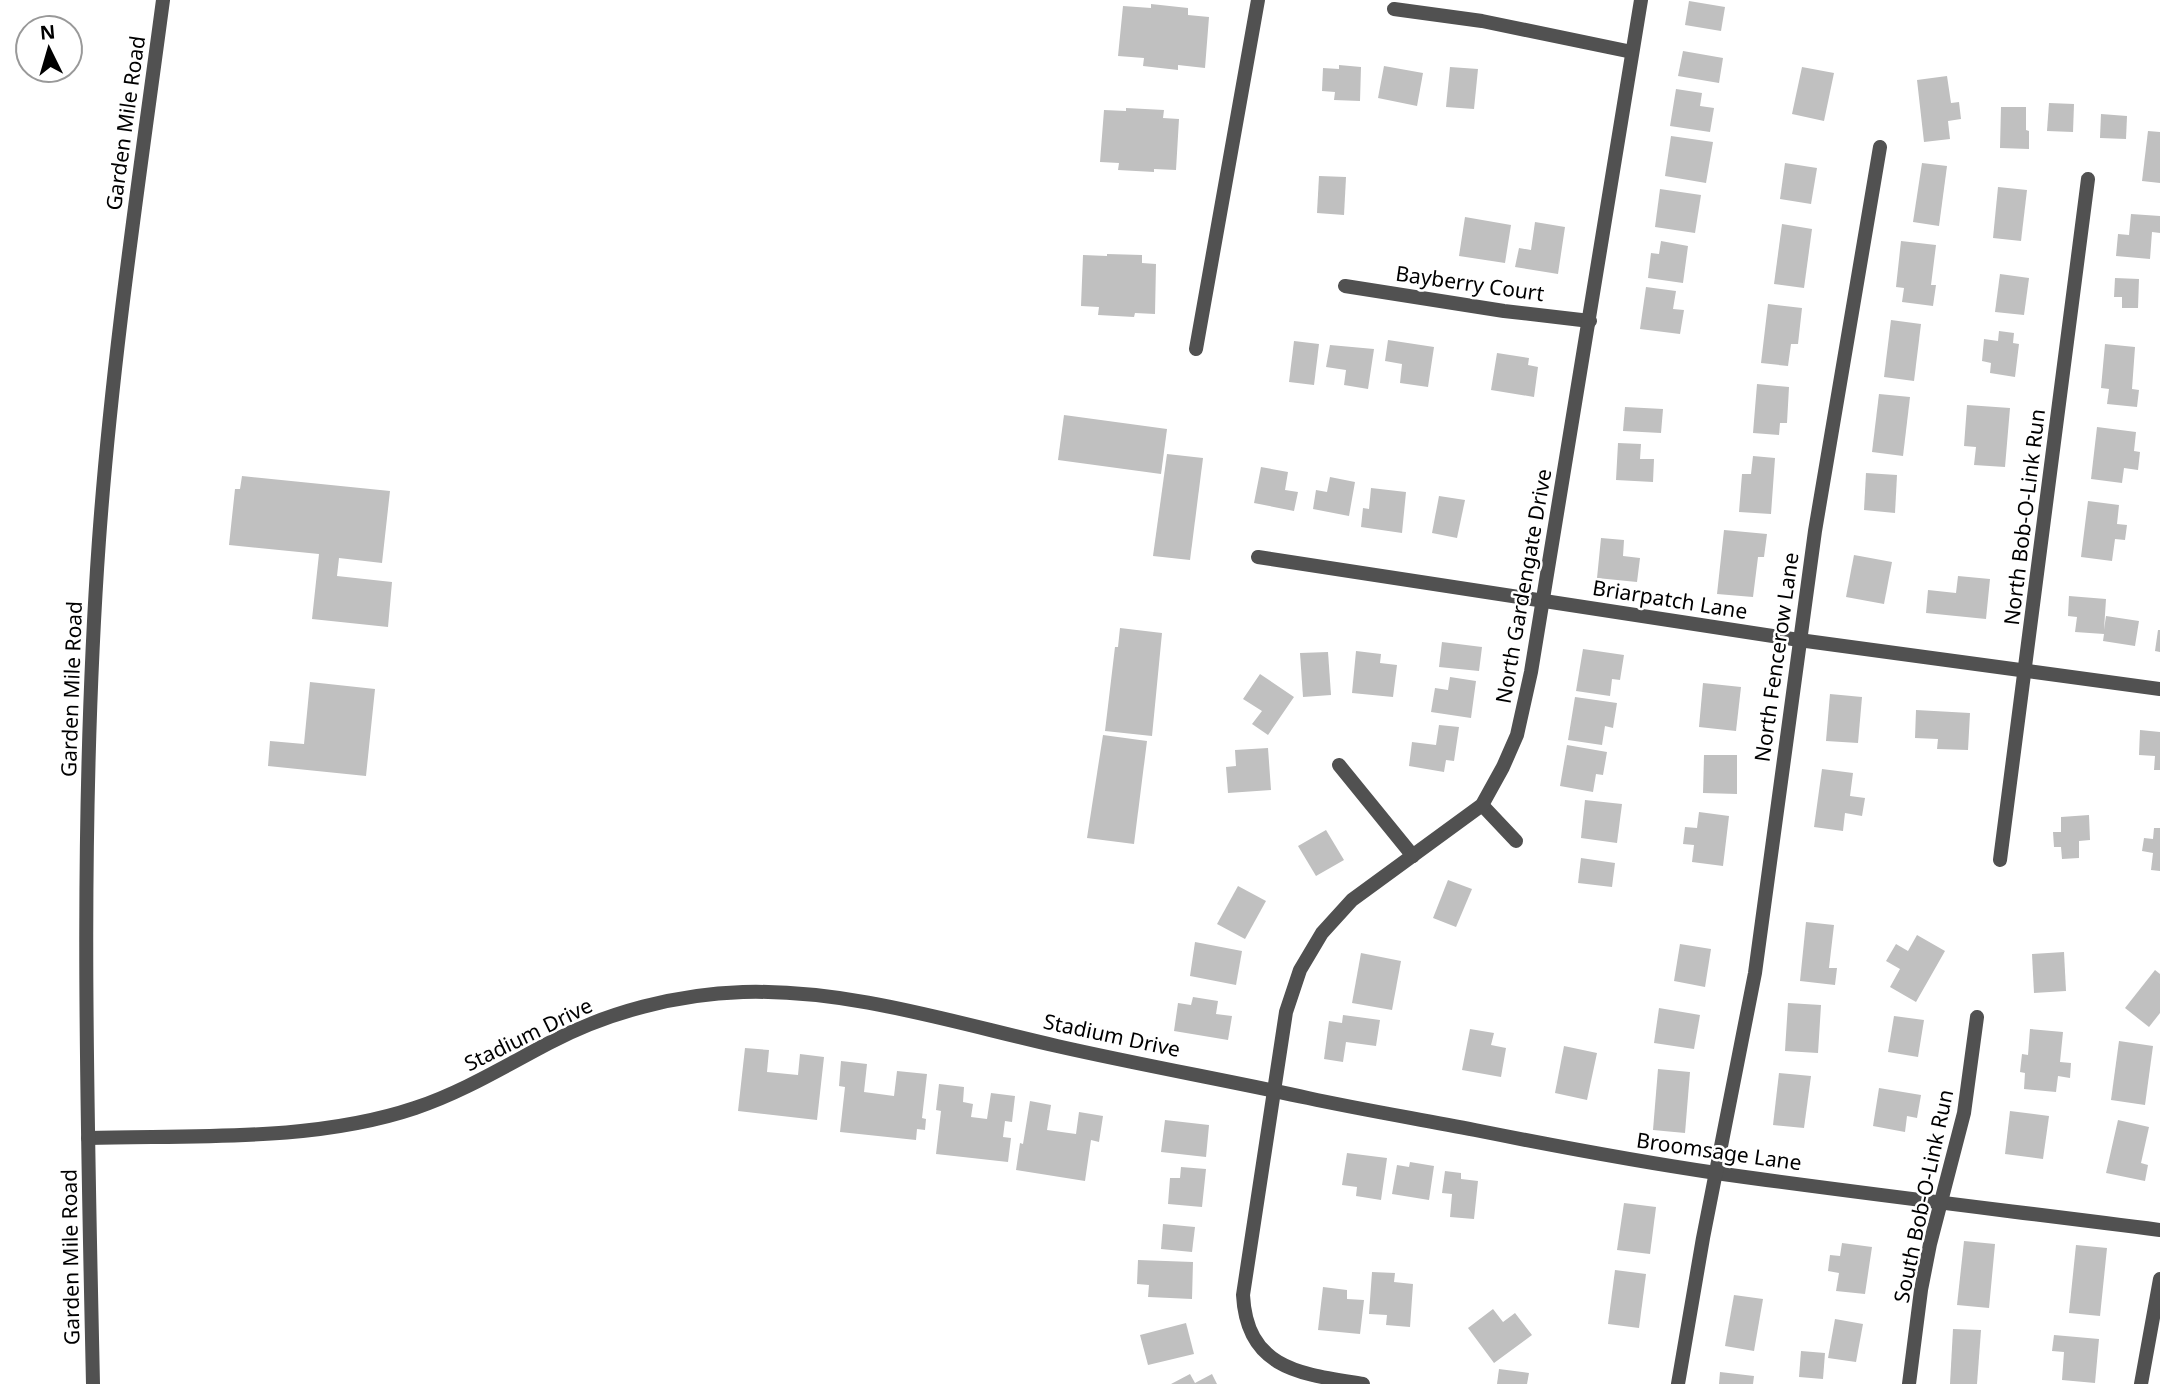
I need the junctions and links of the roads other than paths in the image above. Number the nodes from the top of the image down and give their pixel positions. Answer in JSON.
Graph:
{"nodes":[{"id":1,"x":163,"y":0,"type":"edge"},
{"id":2,"x":1258,"y":0,"type":"edge"},
{"id":3,"x":1641,"y":0,"type":"edge"},
{"id":4,"x":1394,"y":9,"type":"dead end"},
{"id":5,"x":1632,"y":52,"type":"junction"},
{"id":6,"x":1880,"y":147,"type":"dead end"},
{"id":7,"x":2088,"y":179,"type":"dead end"},
{"id":8,"x":1345,"y":286,"type":"dead end"},
{"id":9,"x":1590,"y":321,"type":"junction"},
{"id":10,"x":1196,"y":349,"type":"dead end"},
{"id":11,"x":1258,"y":557,"type":"dead end"},
{"id":12,"x":1542,"y":601,"type":"junction"},
{"id":13,"x":1799,"y":640,"type":"junction"},
{"id":14,"x":2025,"y":672,"type":"junction"},
{"id":15,"x":2160,"y":689,"type":"edge"},
{"id":16,"x":1339,"y":765,"type":"dead end"},
{"id":17,"x":1482,"y":805,"type":"junction"},
{"id":18,"x":1516,"y":841,"type":"dead end"},
{"id":19,"x":1413,"y":856,"type":"junction"},
{"id":20,"x":2000,"y":860,"type":"dead end"},
{"id":21,"x":1977,"y":1017,"type":"dead end"},
{"id":22,"x":1275,"y":1090,"type":"junction"},
{"id":23,"x":88,"y":1138,"type":"junction"},
{"id":24,"x":1716,"y":1173,"type":"junction"},
{"id":25,"x":1941,"y":1201,"type":"junction"},
{"id":26,"x":2160,"y":1230,"type":"edge"},
{"id":27,"x":2160,"y":1279,"type":"edge"},
{"id":28,"x":93,"y":1384,"type":"edge"},
{"id":29,"x":1363,"y":1384,"type":"edge"},
{"id":30,"x":1678,"y":1384,"type":"edge"},
{"id":31,"x":1909,"y":1384,"type":"edge"},
{"id":32,"x":2141,"y":1384,"type":"edge"}],
"edges":[{"from":1,"to":23,"type":"street","name":"Garden Mile Road"},
{"from":2,"to":10,"type":"street"},
{"from":3,"to":5,"type":"street","name":"North Gardengate Drive"},
{"from":4,"to":5,"type":"street"},
{"from":5,"to":9,"type":"street","name":"North Gardengate Drive"},
{"from":6,"to":13,"type":"street","name":"North Fencerow Lane"},
{"from":7,"to":14,"type":"street","name":"North Bob-O-Link Run"},
{"from":8,"to":9,"type":"street","name":"Bayberry Court"},
{"from":9,"to":12,"type":"street","name":"North Gardengate Drive"},
{"from":11,"to":12,"type":"street","name":"Briarpatch Lane"},
{"from":12,"to":13,"type":"street","name":"Briarpatch Lane"},
{"from":12,"to":17,"type":"street","name":"North Gardengate Drive"},
{"from":13,"to":14,"type":"street","name":"Briarpatch Lane"},
{"from":13,"to":24,"type":"street","name":"North Fencerow Lane"},
{"from":14,"to":15,"type":"street","name":"Briarpatch Lane"},
{"from":14,"to":20,"type":"street","name":"North Bob-O-Link Run"},
{"from":16,"to":19,"type":"street"},
{"from":17,"to":18,"type":"street"},
{"from":17,"to":19,"type":"street","name":"North Gardengate Drive"},
{"from":19,"to":22,"type":"street","name":"North Gardengate Drive"},
{"from":21,"to":25,"type":"street","name":"South Bob-O-Link Run"},
{"from":22,"to":23,"type":"street","name":"Stadium Drive"},
{"from":22,"to":24,"type":"street","name":"Broomsage Lane"},
{"from":22,"to":29,"type":"street","name":"North Gardengate Drive"},
{"from":23,"to":28,"type":"street","name":"Garden Mile Road"},
{"from":24,"to":25,"type":"street","name":"Broomsage Lane"},
{"from":24,"to":30,"type":"street","name":"North Fencerow Lane"},
{"from":25,"to":26,"type":"street","name":"Broomsage Lane"},
{"from":25,"to":31,"type":"street","name":"South Bob-O-Link Run"},
{"from":27,"to":32,"type":"street"}]}
